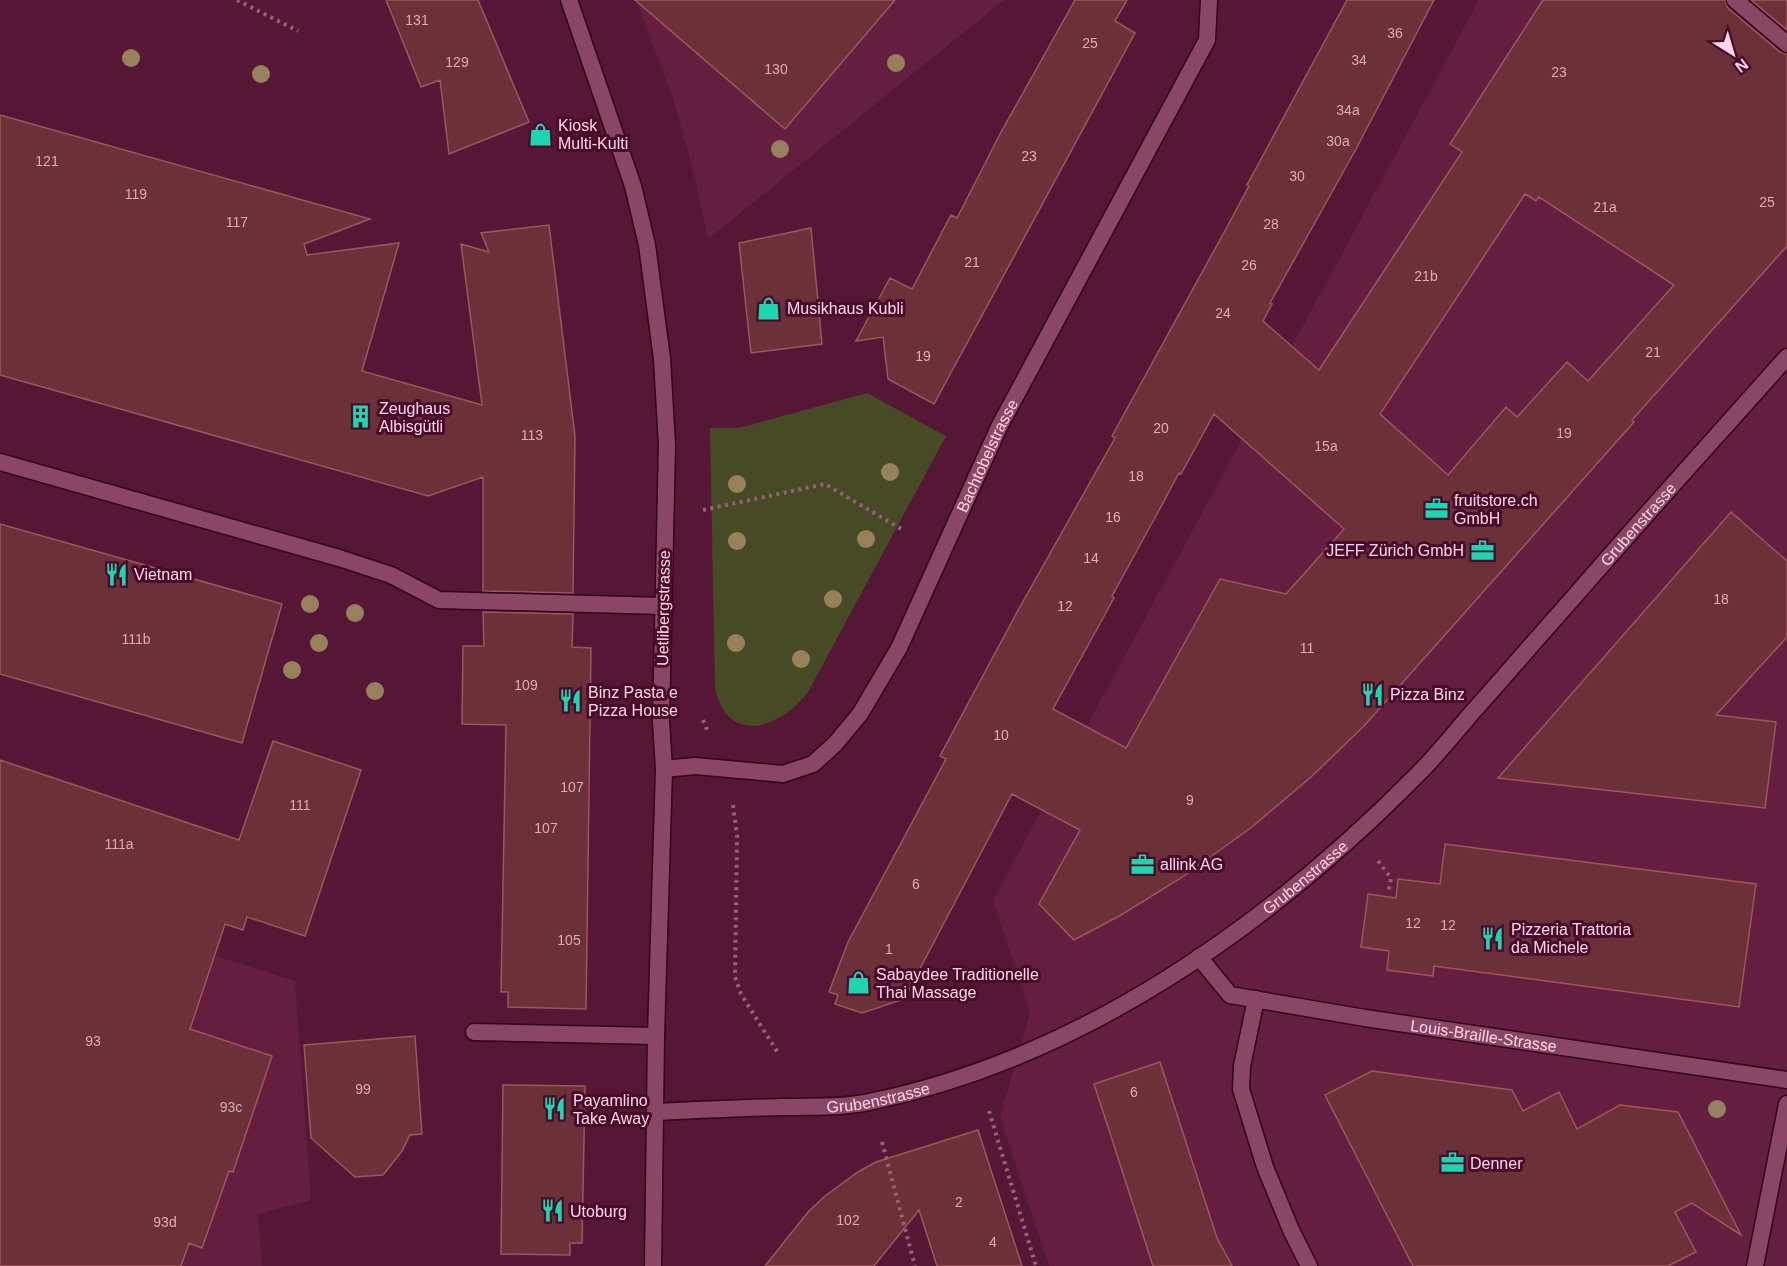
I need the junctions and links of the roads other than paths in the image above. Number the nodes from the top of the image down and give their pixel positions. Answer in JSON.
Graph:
{"nodes":[{"id":1,"x":569,"y":0,"type":"edge"},
{"id":2,"x":1209,"y":0,"type":"edge"},
{"id":3,"x":1735,"y":0,"type":"edge"},
{"id":4,"x":1787,"y":44,"type":"edge"},
{"id":5,"x":1787,"y":357,"type":"edge"},
{"id":6,"x":0,"y":462,"type":"edge"},
{"id":7,"x":663,"y":606,"type":"junction"},
{"id":8,"x":664,"y":769,"type":"junction"},
{"id":9,"x":1199,"y":957,"type":"junction"},
{"id":10,"x":1256,"y":999,"type":"junction"},
{"id":11,"x":474,"y":1032,"type":"dead end"},
{"id":12,"x":656,"y":1036,"type":"junction"},
{"id":13,"x":1787,"y":1080,"type":"edge"},
{"id":14,"x":1787,"y":1104,"type":"edge"},
{"id":15,"x":655,"y":1112,"type":"junction"},
{"id":16,"x":653,"y":1266,"type":"edge"},
{"id":17,"x":1309,"y":1266,"type":"edge"},
{"id":18,"x":1755,"y":1266,"type":"edge"}],
"edges":[{"from":1,"to":7,"type":"street","name":"Uetlibergstrasse"},
{"from":2,"to":8,"type":"street","name":"Bachtobelstrasse"},
{"from":3,"to":4,"type":"street"},
{"from":5,"to":9,"type":"street","name":"Grubenstrasse"},
{"from":6,"to":7,"type":"street"},
{"from":7,"to":8,"type":"street","name":"Uetlibergstrasse"},
{"from":8,"to":12,"type":"street","name":"Uetlibergstrasse"},
{"from":9,"to":10,"type":"street","name":"Louis-Braille-Strasse"},
{"from":9,"to":15,"type":"street","name":"Grubenstrasse"},
{"from":10,"to":13,"type":"street","name":"Louis-Braille-Strasse"},
{"from":10,"to":17,"type":"street"},
{"from":11,"to":12,"type":"street"},
{"from":12,"to":15,"type":"street","name":"Uetlibergstrasse"},
{"from":14,"to":18,"type":"street"},
{"from":15,"to":16,"type":"street","name":"Uetlibergstrasse"}]}
